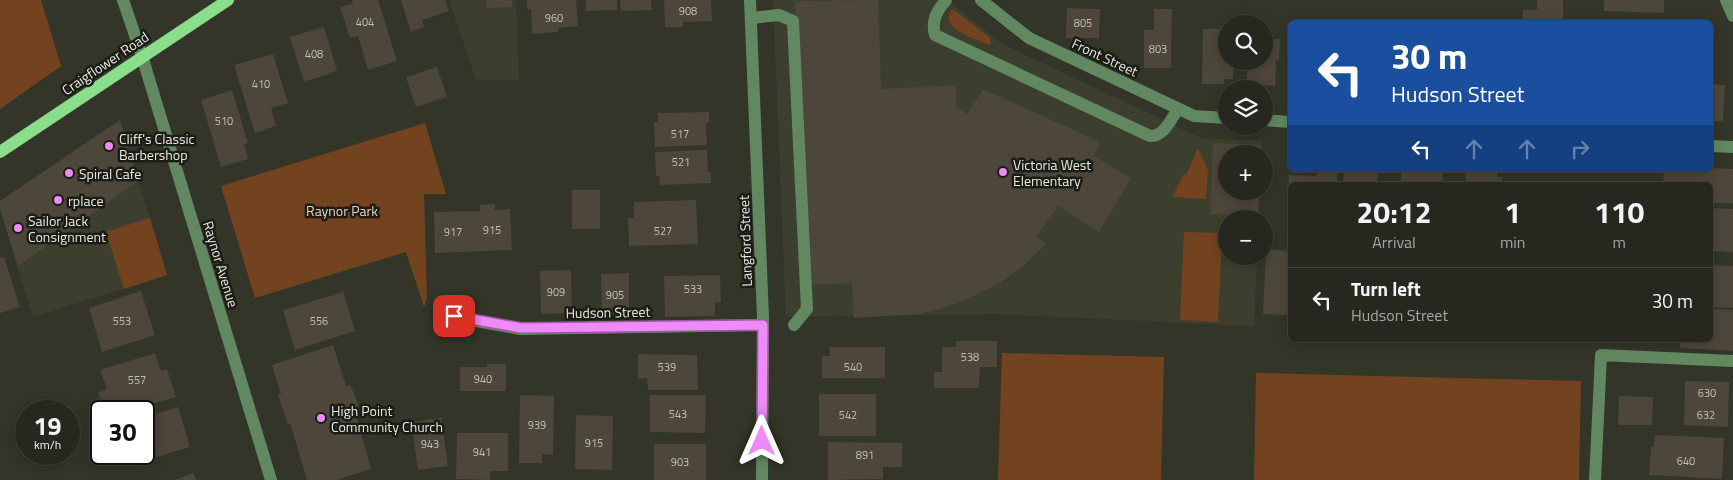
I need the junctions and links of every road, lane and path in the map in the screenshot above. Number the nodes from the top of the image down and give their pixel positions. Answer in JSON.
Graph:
{"nodes":[{"id":1,"x":123,"y":0,"type":"edge"},
{"id":2,"x":228,"y":0,"type":"edge"},
{"id":3,"x":750,"y":0,"type":"edge"},
{"id":4,"x":946,"y":0,"type":"edge"},
{"id":5,"x":981,"y":0,"type":"edge"},
{"id":6,"x":1726,"y":0,"type":"edge"},
{"id":7,"x":1733,"y":16,"type":"edge"},
{"id":8,"x":750,"y":18,"type":"junction"},
{"id":9,"x":142,"y":56,"type":"junction"},
{"id":10,"x":1178,"y":108,"type":"junction"},
{"id":11,"x":1218,"y":118,"type":"edge"},
{"id":12,"x":1273,"y":121,"type":"edge"},
{"id":13,"x":1288,"y":122,"type":"edge"},
{"id":14,"x":1713,"y":146,"type":"edge"},
{"id":15,"x":1733,"y":147,"type":"edge"},
{"id":16,"x":0,"y":152,"type":"edge"},
{"id":17,"x":454,"y":316,"type":"dead end"},
{"id":18,"x":763,"y":325,"type":"junction"},
{"id":19,"x":794,"y":325,"type":"dead end"},
{"id":20,"x":1733,"y":362,"type":"edge"},
{"id":21,"x":271,"y":480,"type":"edge"},
{"id":22,"x":762,"y":480,"type":"edge"},
{"id":23,"x":1595,"y":480,"type":"edge"}],
"edges":[{"from":1,"to":9,"type":"street","name":"Raynor Avenue"},
{"from":2,"to":9,"type":"main road","name":"Craigflower Road"},
{"from":3,"to":8,"type":"street","name":"Langford Street"},
{"from":4,"to":10,"type":"street"},
{"from":5,"to":10,"type":"street","name":"Front Street"},
{"from":6,"to":7,"type":"street"},
{"from":8,"to":18,"type":"street","name":"Langford Street"},
{"from":8,"to":19,"type":"street"},
{"from":9,"to":16,"type":"main road","name":"Craigflower Road"},
{"from":9,"to":21,"type":"street","name":"Raynor Avenue"},
{"from":10,"to":11,"type":"street","name":"Front Street"},
{"from":12,"to":13,"type":"street"},
{"from":14,"to":15,"type":"street"},
{"from":17,"to":18,"type":"street","name":"Hudson Street"},
{"from":18,"to":22,"type":"street","name":"Langford Street"},
{"from":20,"to":23,"type":"street"}]}
